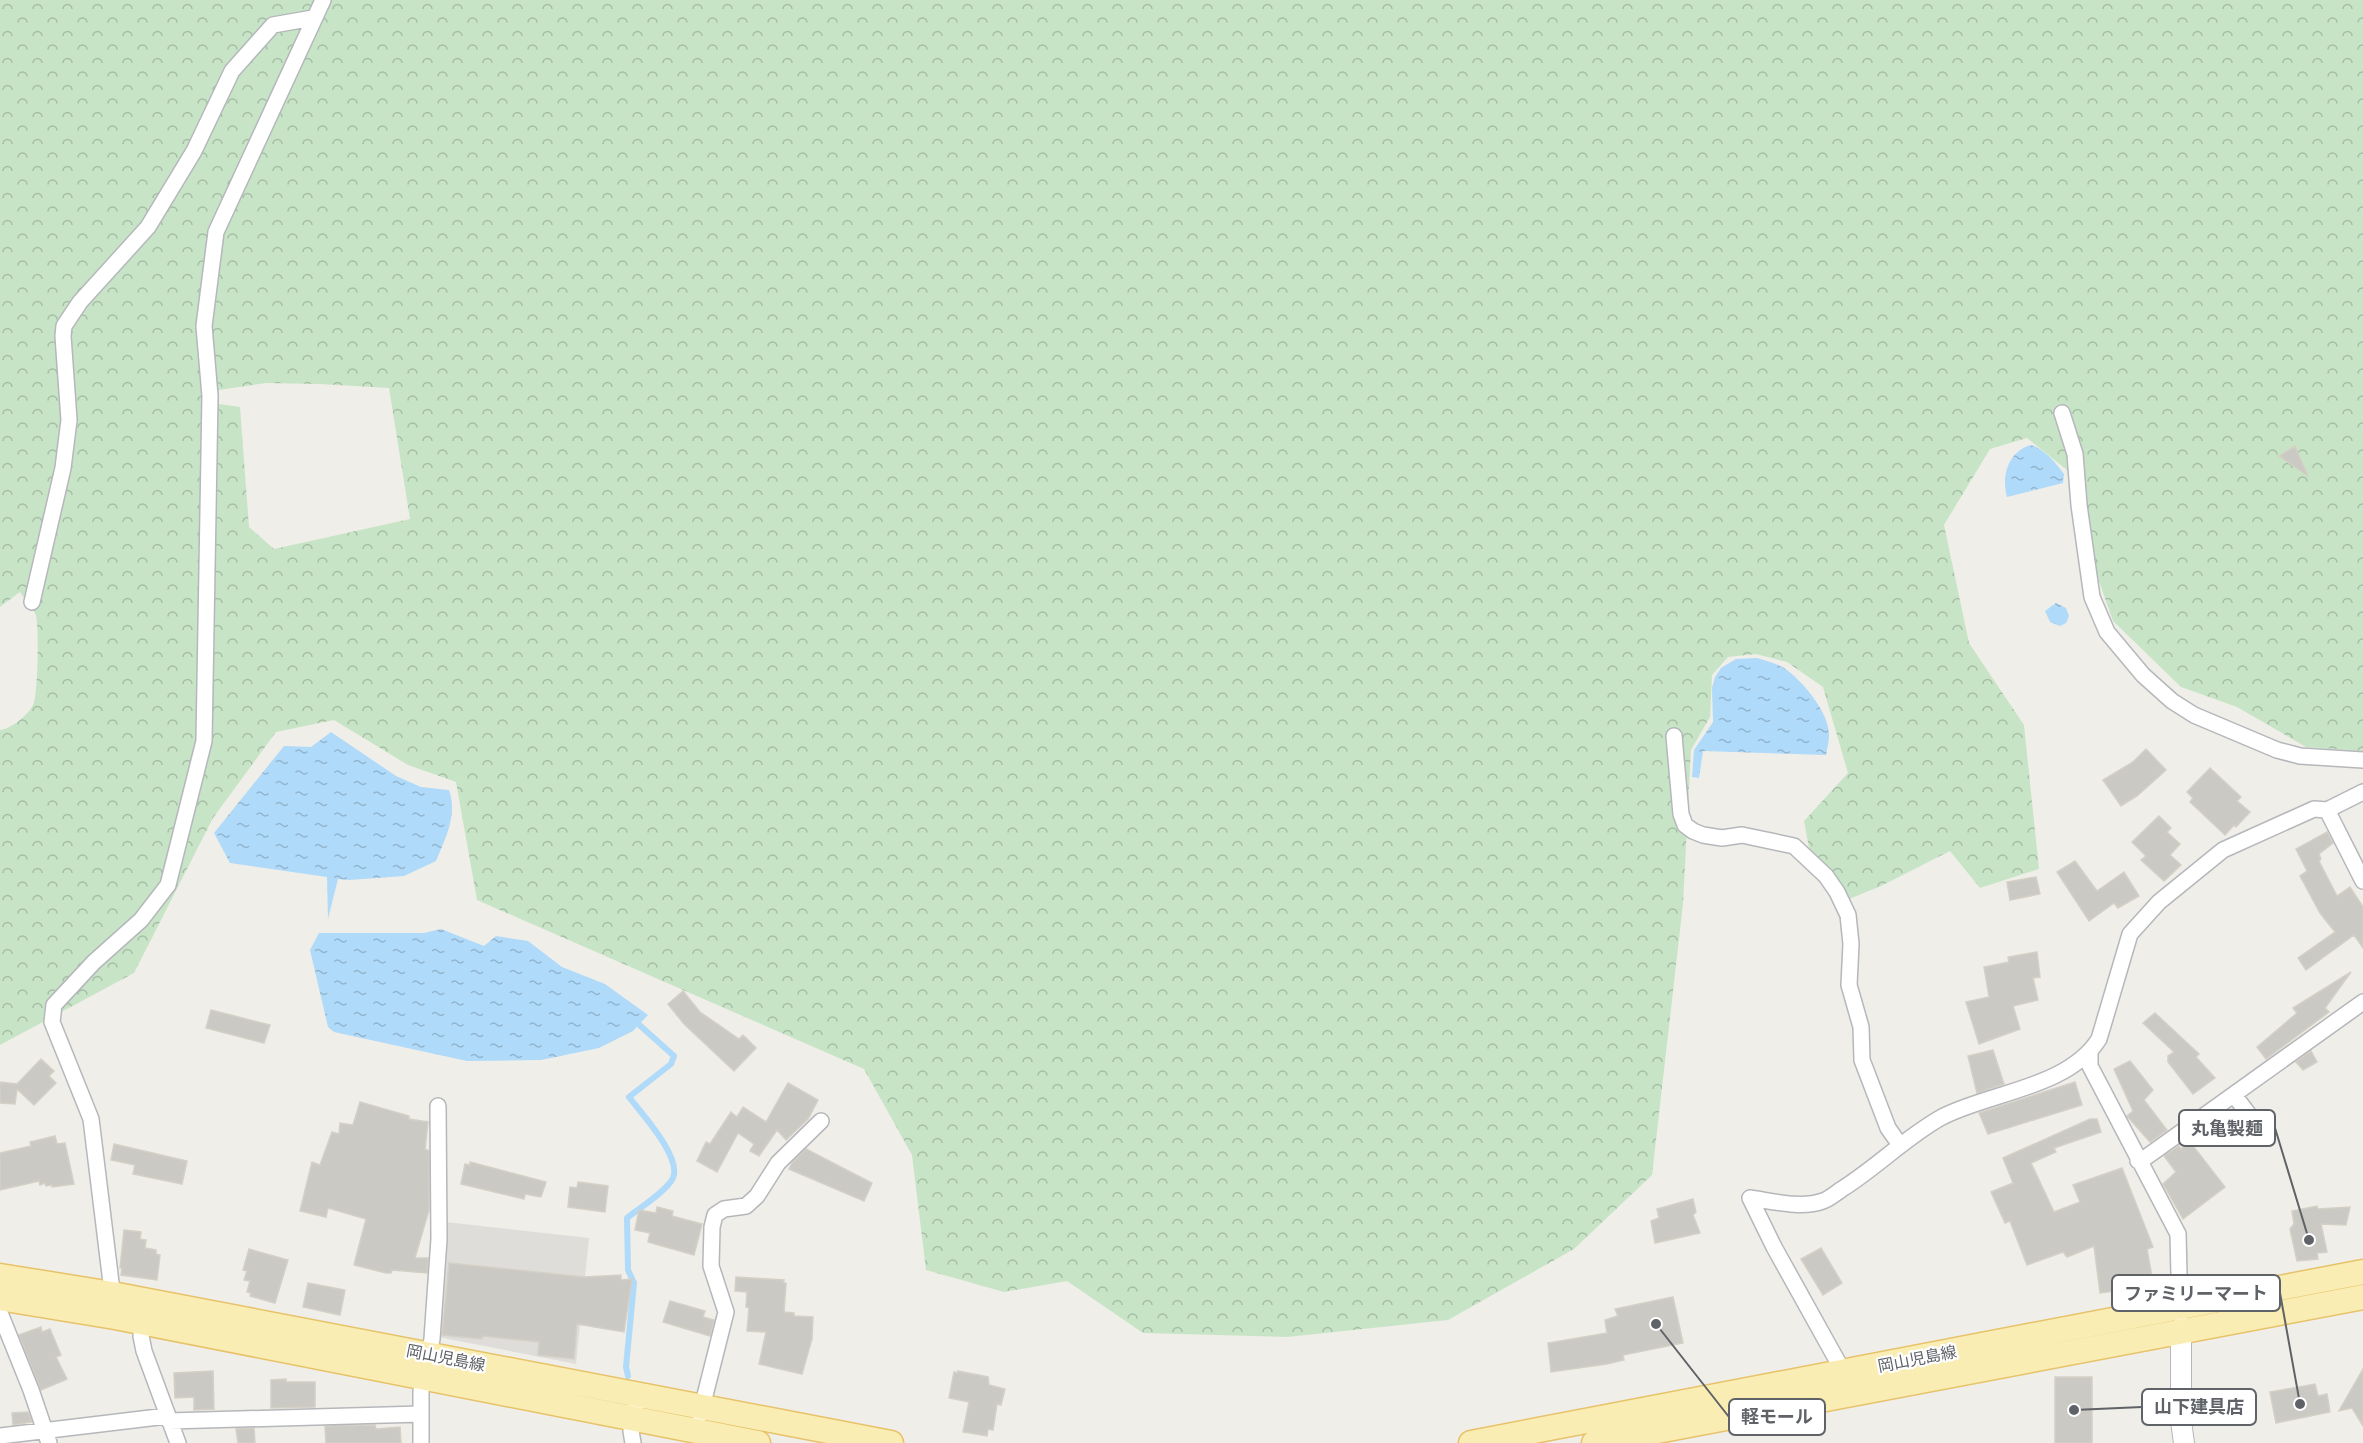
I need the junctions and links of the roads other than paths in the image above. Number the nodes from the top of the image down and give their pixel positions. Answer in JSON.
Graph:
{"nodes":[{"id":1,"x":323,"y":0,"type":"edge"},
{"id":2,"x":313,"y":18,"type":"junction"},
{"id":3,"x":2062,"y":414,"type":"dead end"},
{"id":4,"x":32,"y":603,"type":"dead end"},
{"id":5,"x":1674,"y":736,"type":"dead end"},
{"id":6,"x":2363,"y":760,"type":"edge"},
{"id":7,"x":2363,"y":792,"type":"edge"},
{"id":8,"x":2327,"y":810,"type":"junction"},
{"id":9,"x":2357,"y":853,"type":"edge"},
{"id":10,"x":2363,"y":880,"type":"edge"},
{"id":11,"x":2363,"y":1002,"type":"edge"},
{"id":12,"x":2090,"y":1053,"type":"junction"},
{"id":13,"x":2234,"y":1095,"type":"junction"},
{"id":14,"x":438,"y":1106,"type":"dead end"},
{"id":15,"x":821,"y":1120,"type":"dead end"},
{"id":16,"x":2265,"y":1136,"type":"dead end"},
{"id":17,"x":1900,"y":1144,"type":"junction"},
{"id":18,"x":2138,"y":1161,"type":"junction"},
{"id":19,"x":2363,"y":1272,"type":"edge"},
{"id":20,"x":0,"y":1276,"type":"edge"},
{"id":21,"x":2363,"y":1297,"type":"edge"},
{"id":22,"x":0,"y":1298,"type":"edge"},
{"id":23,"x":114,"y":1306,"type":"junction"},
{"id":24,"x":2180,"y":1306,"type":"junction"},
{"id":25,"x":0,"y":1313,"type":"edge"},
{"id":26,"x":144,"y":1323,"type":"junction"},
{"id":27,"x":2181,"y":1333,"type":"junction"},
{"id":28,"x":427,"y":1366,"type":"junction"},
{"id":29,"x":1842,"y":1372,"type":"junction"},
{"id":30,"x":1808,"y":1391,"type":"junction"},
{"id":31,"x":638,"y":1395,"type":"junction"},
{"id":32,"x":703,"y":1406,"type":"junction"},
{"id":33,"x":421,"y":1414,"type":"junction"},
{"id":34,"x":168,"y":1418,"type":"junction"},
{"id":35,"x":632,"y":1418,"type":"junction"},
{"id":36,"x":695,"y":1431,"type":"junction"},
{"id":37,"x":813,"y":1435,"type":"edge"},
{"id":38,"x":0,"y":1436,"type":"edge"},
{"id":39,"x":47,"y":1438,"type":"edge"},
{"id":40,"x":178,"y":1443,"type":"edge"},
{"id":41,"x":421,"y":1443,"type":"edge"},
{"id":42,"x":633,"y":1443,"type":"edge"},
{"id":43,"x":758,"y":1443,"type":"edge"},
{"id":44,"x":891,"y":1443,"type":"edge"},
{"id":45,"x":1471,"y":1443,"type":"edge"},
{"id":46,"x":1594,"y":1443,"type":"edge"},
{"id":47,"x":2184,"y":1443,"type":"edge"}],
"edges":[{"from":1,"to":2,"type":"street"},
{"from":2,"to":4,"type":"street"},
{"from":2,"to":23,"type":"street"},
{"from":3,"to":6,"type":"street"},
{"from":5,"to":17,"type":"street"},
{"from":7,"to":8,"type":"street"},
{"from":8,"to":9,"type":"street"},
{"from":8,"to":12,"type":"street"},
{"from":9,"to":10,"type":"street"},
{"from":11,"to":13,"type":"street"},
{"from":12,"to":17,"type":"street"},
{"from":12,"to":18,"type":"street"},
{"from":13,"to":16,"type":"street"},
{"from":13,"to":18,"type":"street"},
{"from":14,"to":28,"type":"street"},
{"from":15,"to":32,"type":"street"},
{"from":17,"to":29,"type":"street"},
{"from":18,"to":24,"type":"street"},
{"from":19,"to":24,"type":"main road","name":"岡山児島線"},
{"from":20,"to":23,"type":"main road","name":"岡山児島線"},
{"from":21,"to":27,"type":"main road","name":"岡山児島線"},
{"from":22,"to":23,"type":"main road","name":"岡山児島線"},
{"from":23,"to":26,"type":"main road","name":"岡山児島線"},
{"from":23,"to":28,"type":"main road","name":"岡山児島線"},
{"from":24,"to":27,"type":"street"},
{"from":24,"to":29,"type":"main road","name":"岡山児島線"},
{"from":25,"to":39,"type":"street"},
{"from":26,"to":28,"type":"main road","name":"岡山児島線"},
{"from":26,"to":34,"type":"street"},
{"from":27,"to":30,"type":"main road","name":"岡山児島線"},
{"from":27,"to":47,"type":"street"},
{"from":28,"to":31,"type":"main road","name":"岡山児島線"},
{"from":28,"to":33,"type":"street"},
{"from":28,"to":35,"type":"main road","name":"岡山児島線"},
{"from":29,"to":30,"type":"main road","name":"岡山児島線"},
{"from":30,"to":45,"type":"main road","name":"岡山児島線"},
{"from":30,"to":46,"type":"main road","name":"岡山児島線"},
{"from":31,"to":32,"type":"main road","name":"岡山児島線"},
{"from":31,"to":35,"type":"street"},
{"from":32,"to":36,"type":"street"},
{"from":32,"to":37,"type":"main road","name":"岡山児島線"},
{"from":33,"to":34,"type":"street"},
{"from":33,"to":41,"type":"street"},
{"from":34,"to":39,"type":"street"},
{"from":34,"to":40,"type":"street"},
{"from":35,"to":36,"type":"main road","name":"岡山児島線"},
{"from":35,"to":42,"type":"street"},
{"from":36,"to":43,"type":"main road","name":"岡山児島線"},
{"from":37,"to":44,"type":"main road","name":"岡山児島線"},
{"from":38,"to":39,"type":"street"}]}
